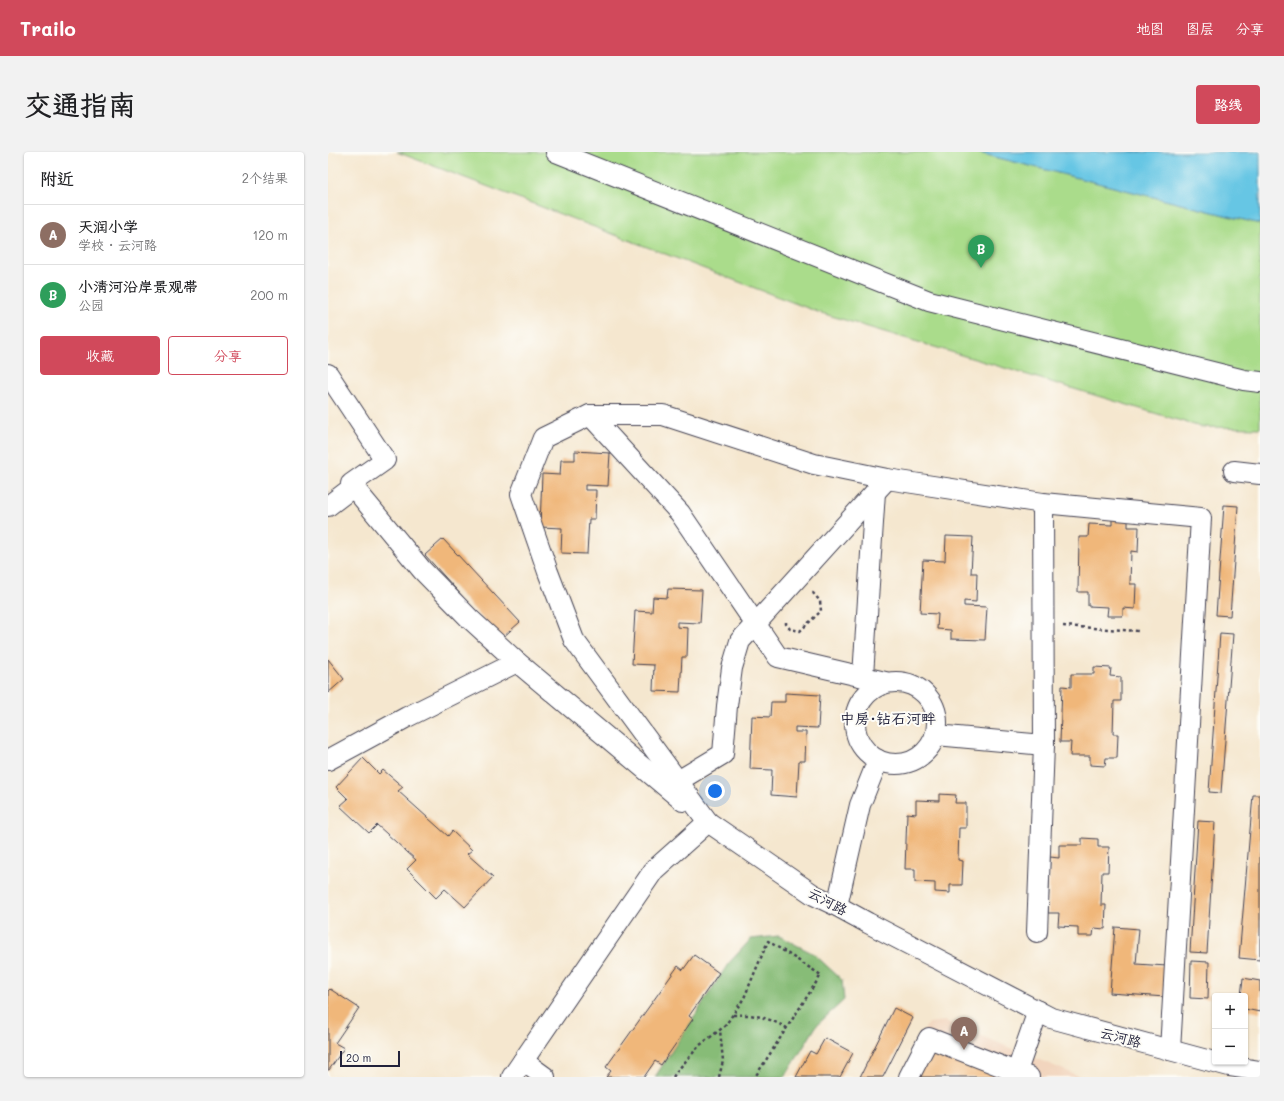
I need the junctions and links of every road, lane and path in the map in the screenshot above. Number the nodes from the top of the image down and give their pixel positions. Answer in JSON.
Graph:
{"nodes":[{"id":1,"x":556,"y":152,"type":"edge"},
{"id":2,"x":328,"y":374,"type":"edge"},
{"id":3,"x":1260,"y":382,"type":"edge"},
{"id":4,"x":590,"y":414,"type":"junction"},
{"id":5,"x":1234,"y":470,"type":"dead end"},
{"id":6,"x":1260,"y":474,"type":"edge"},
{"id":7,"x":881,"y":485,"type":"junction"},
{"id":8,"x":353,"y":487,"type":"junction"},
{"id":9,"x":1043,"y":503,"type":"junction"},
{"id":10,"x":328,"y":506,"type":"edge"},
{"id":11,"x":808,"y":593,"type":"dead end"},
{"id":12,"x":786,"y":618,"type":"dead end"},
{"id":13,"x":755,"y":623,"type":"junction"},
{"id":14,"x":1044,"y":625,"type":"junction"},
{"id":15,"x":1138,"y":630,"type":"dead end"},
{"id":16,"x":517,"y":662,"type":"junction"},
{"id":17,"x":863,"y":676,"type":"junction"},
{"id":18,"x":885,"y":682,"type":"junction"},
{"id":19,"x":936,"y":735,"type":"junction"},
{"id":20,"x":1044,"y":745,"type":"junction"},
{"id":21,"x":328,"y":760,"type":"edge"},
{"id":22,"x":878,"y":760,"type":"junction"},
{"id":23,"x":678,"y":781,"type":"junction"},
{"id":24,"x":708,"y":822,"type":"junction"},
{"id":25,"x":837,"y":906,"type":"junction"},
{"id":26,"x":1037,"y":932,"type":"dead end"},
{"id":27,"x":1038,"y":1011,"type":"junction"},
{"id":28,"x":732,"y":1015,"type":"junction"},
{"id":29,"x":787,"y":1028,"type":"junction"},
{"id":30,"x":720,"y":1030,"type":"junction"},
{"id":31,"x":1170,"y":1050,"type":"junction"},
{"id":32,"x":518,"y":1069,"type":"edge"},
{"id":33,"x":1260,"y":1071,"type":"edge"},
{"id":34,"x":1228,"y":1072,"type":"edge"},
{"id":35,"x":1023,"y":1074,"type":"edge"},
{"id":36,"x":545,"y":1077,"type":"edge"},
{"id":37,"x":673,"y":1077,"type":"edge"},
{"id":38,"x":719,"y":1077,"type":"edge"},
{"id":39,"x":755,"y":1077,"type":"edge"},
{"id":40,"x":909,"y":1077,"type":"edge"}],
"edges":[{"from":1,"to":3,"type":"street"},
{"from":2,"to":8,"type":"street"},
{"from":4,"to":7,"type":"street"},
{"from":4,"to":13,"type":"street"},
{"from":4,"to":23,"type":"street"},
{"from":5,"to":6,"type":"street"},
{"from":7,"to":9,"type":"street"},
{"from":7,"to":13,"type":"street"},
{"from":7,"to":17,"type":"street"},
{"from":8,"to":10,"type":"street"},
{"from":8,"to":16,"type":"street"},
{"from":9,"to":14,"type":"street"},
{"from":9,"to":31,"type":"street"},
{"from":11,"to":12,"type":"path"},
{"from":13,"to":17,"type":"street"},
{"from":13,"to":23,"type":"street"},
{"from":14,"to":15,"type":"path"},
{"from":14,"to":20,"type":"street"},
{"from":16,"to":21,"type":"street"},
{"from":16,"to":24,"type":"street"},
{"from":17,"to":18,"type":"street"},
{"from":18,"to":19,"type":"street"},
{"from":18,"to":22,"type":"street"},
{"from":19,"to":20,"type":"street"},
{"from":19,"to":22,"type":"street"},
{"from":20,"to":26,"type":"street"},
{"from":22,"to":25,"type":"street"},
{"from":23,"to":24,"type":"street"},
{"from":24,"to":25,"type":"street","name":"云河路"},
{"from":24,"to":32,"type":"street"},
{"from":25,"to":27,"type":"street","name":"云河路"},
{"from":27,"to":31,"type":"street","name":"云河路"},
{"from":27,"to":35,"type":"street"},
{"from":28,"to":29,"type":"path"},
{"from":28,"to":29,"type":"path"},
{"from":28,"to":30,"type":"path"},
{"from":29,"to":39,"type":"path"},
{"from":30,"to":37,"type":"path"},
{"from":30,"to":38,"type":"path"},
{"from":31,"to":34,"type":"street","name":"云河路"},
{"from":32,"to":36,"type":"street"},
{"from":33,"to":34,"type":"street","name":"云河路"},
{"from":35,"to":40,"type":"street"}]}
